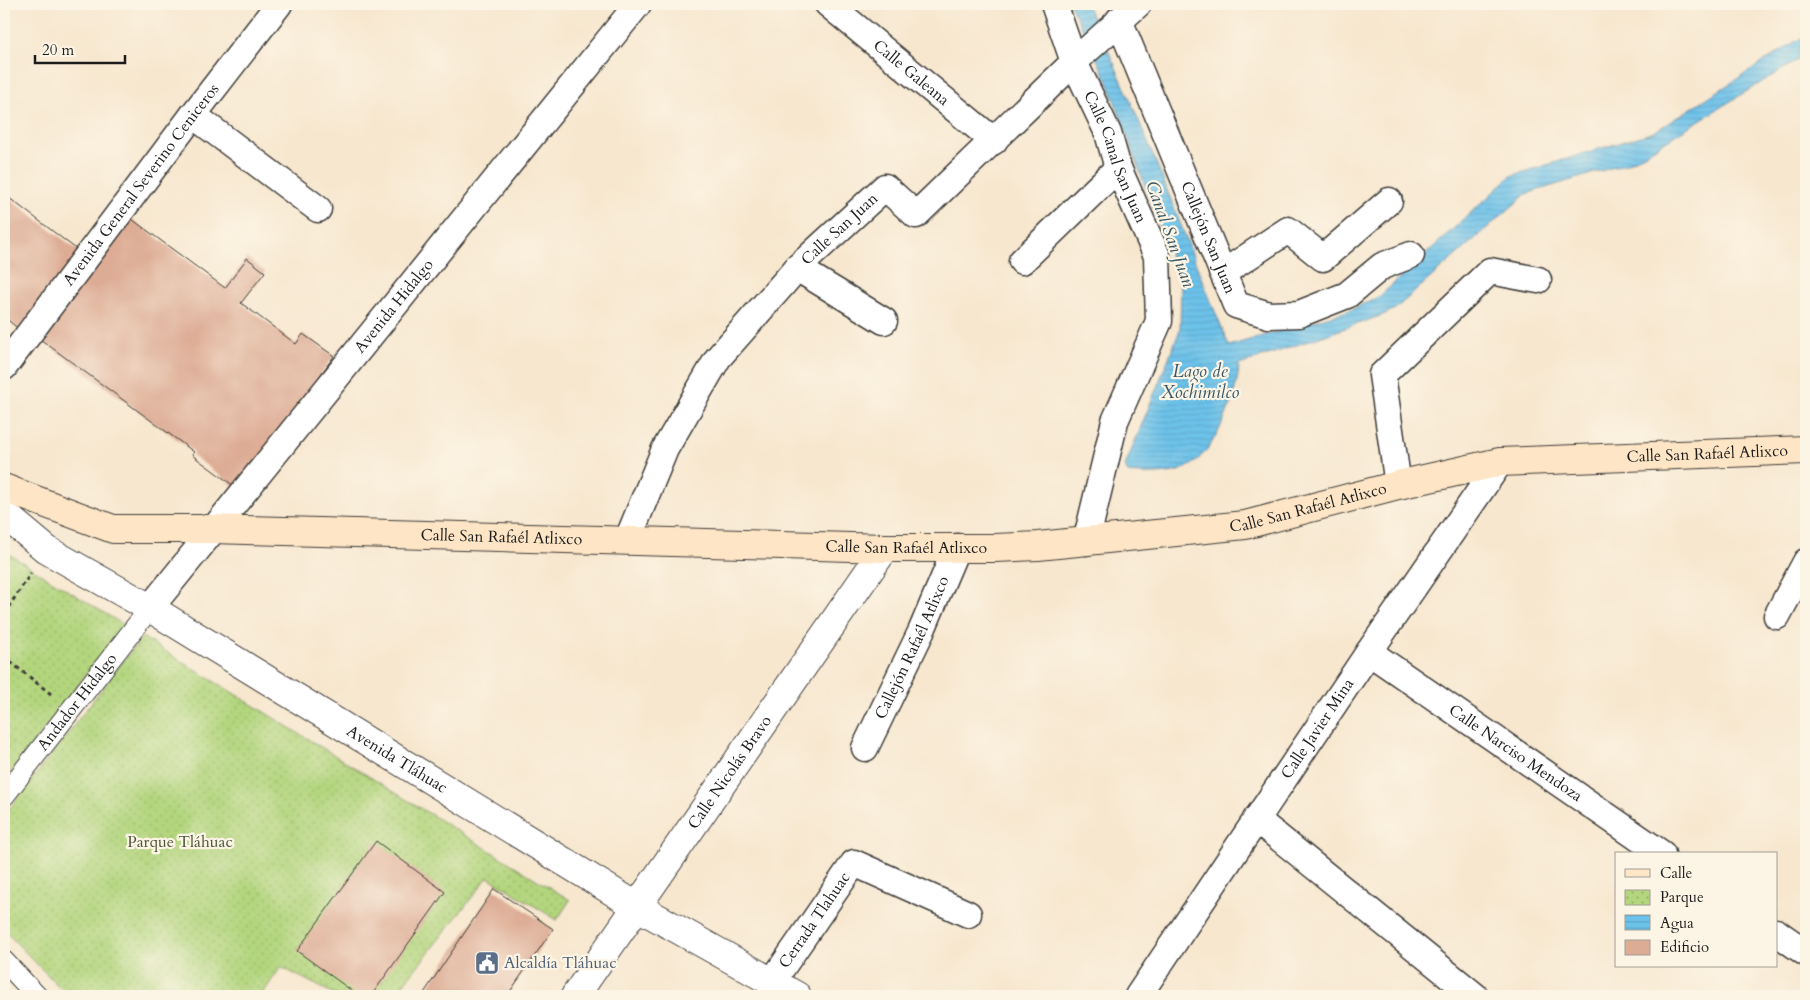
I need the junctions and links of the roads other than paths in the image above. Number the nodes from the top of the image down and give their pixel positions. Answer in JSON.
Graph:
{"nodes":[{"id":1,"x":279,"y":4,"type":"edge"},
{"id":2,"x":638,"y":4,"type":"edge"},
{"id":3,"x":828,"y":4,"type":"edge"},
{"id":4,"x":1054,"y":4,"type":"edge"},
{"id":5,"x":1129,"y":12,"type":"edge"},
{"id":6,"x":1074,"y":62,"type":"junction"},
{"id":7,"x":192,"y":115,"type":"junction"},
{"id":8,"x":994,"y":141,"type":"junction"},
{"id":9,"x":1118,"y":168,"type":"junction"},
{"id":10,"x":1388,"y":201,"type":"dead end"},
{"id":11,"x":318,"y":209,"type":"dead end"},
{"id":12,"x":1411,"y":255,"type":"dead end"},
{"id":13,"x":1022,"y":260,"type":"dead end"},
{"id":14,"x":797,"y":268,"type":"junction"},
{"id":15,"x":1223,"y":273,"type":"junction"},
{"id":16,"x":1538,"y":280,"type":"dead end"},
{"id":17,"x":884,"y":321,"type":"dead end"},
{"id":18,"x":4,"y":367,"type":"edge"},
{"id":19,"x":1806,"y":450,"type":"edge"},
{"id":20,"x":1500,"y":462,"type":"junction"},
{"id":21,"x":1398,"y":485,"type":"junction"},
{"id":22,"x":4,"y":488,"type":"edge"},
{"id":23,"x":4,"y":514,"type":"edge"},
{"id":24,"x":212,"y":529,"type":"junction"},
{"id":25,"x":628,"y":539,"type":"junction"},
{"id":26,"x":1086,"y":542,"type":"junction"},
{"id":27,"x":957,"y":547,"type":"junction"},
{"id":28,"x":885,"y":548,"type":"junction"},
{"id":29,"x":1806,"y":562,"type":"edge"},
{"id":30,"x":150,"y":608,"type":"junction"},
{"id":31,"x":1777,"y":616,"type":"dead end"},
{"id":32,"x":1369,"y":652,"type":"junction"},
{"id":33,"x":865,"y":748,"type":"dead end"},
{"id":34,"x":4,"y":796,"type":"edge"},
{"id":35,"x":1256,"y":819,"type":"junction"},
{"id":36,"x":1659,"y":852,"type":"edge"},
{"id":37,"x":638,"y":907,"type":"junction"},
{"id":38,"x":968,"y":914,"type":"dead end"},
{"id":39,"x":1778,"y":933,"type":"edge"},
{"id":40,"x":1806,"y":953,"type":"edge"},
{"id":41,"x":4,"y":961,"type":"edge"},
{"id":42,"x":772,"y":982,"type":"junction"},
{"id":43,"x":37,"y":996,"type":"edge"},
{"id":44,"x":575,"y":996,"type":"edge"},
{"id":45,"x":796,"y":996,"type":"edge"},
{"id":46,"x":1138,"y":996,"type":"edge"},
{"id":47,"x":1475,"y":996,"type":"edge"}],
"edges":[{"from":1,"to":7,"type":"street","name":"Avenida General Severino Ceniceros"},
{"from":2,"to":24,"type":"street","name":"Avenida Hidalgo"},
{"from":3,"to":8,"type":"street","name":"Calle Galeana"},
{"from":4,"to":6,"type":"street","name":"Calle Canal San Juan"},
{"from":5,"to":6,"type":"street","name":"Calle San Juan"},
{"from":5,"to":15,"type":"street","name":"Callejón San Juan"},
{"from":6,"to":8,"type":"street","name":"Calle San Juan"},
{"from":6,"to":9,"type":"street","name":"Calle Canal San Juan"},
{"from":7,"to":11,"type":"street"},
{"from":7,"to":18,"type":"street","name":"Avenida General Severino Ceniceros"},
{"from":8,"to":14,"type":"street","name":"Calle San Juan"},
{"from":9,"to":13,"type":"street"},
{"from":9,"to":26,"type":"street","name":"Calle Canal San Juan"},
{"from":10,"to":15,"type":"street"},
{"from":12,"to":15,"type":"street","name":"Callejón San Juan"},
{"from":14,"to":17,"type":"street"},
{"from":14,"to":25,"type":"street","name":"Calle San Juan"},
{"from":16,"to":21,"type":"street"},
{"from":19,"to":20,"type":"main road","name":"Calle San Rafaél Atlixco"},
{"from":20,"to":21,"type":"main road","name":"Calle San Rafaél Atlixco"},
{"from":20,"to":32,"type":"street","name":"Calle Javier Mina"},
{"from":21,"to":26,"type":"main road","name":"Calle San Rafaél Atlixco"},
{"from":22,"to":24,"type":"main road","name":"Calle San Rafaél Atlixco"},
{"from":23,"to":30,"type":"street","name":"Avenida Tláhuac"},
{"from":24,"to":25,"type":"main road","name":"Calle San Rafaél Atlixco"},
{"from":24,"to":30,"type":"street","name":"Avenida Hidalgo"},
{"from":25,"to":28,"type":"main road","name":"Calle San Rafaél Atlixco"},
{"from":26,"to":27,"type":"main road","name":"Calle San Rafaél Atlixco"},
{"from":27,"to":28,"type":"main road","name":"Calle San Rafaél Atlixco"},
{"from":27,"to":33,"type":"street","name":"Callejón Rafaél Atlixco"},
{"from":28,"to":37,"type":"street","name":"Calle Nicolás Bravo"},
{"from":29,"to":31,"type":"street"},
{"from":30,"to":34,"type":"street","name":"Andador Hidalgo"},
{"from":30,"to":37,"type":"street","name":"Avenida Tláhuac"},
{"from":32,"to":35,"type":"street","name":"Calle Javier Mina"},
{"from":32,"to":36,"type":"street","name":"Calle Narciso Mendoza"},
{"from":35,"to":46,"type":"street","name":"Calle Javier Mina"},
{"from":35,"to":47,"type":"street"},
{"from":37,"to":42,"type":"street","name":"Avenida Tláhuac"},
{"from":37,"to":44,"type":"street","name":"Calle Nicolás Bravo"},
{"from":38,"to":42,"type":"street","name":"Cerrada Tlahuac"},
{"from":39,"to":40,"type":"street"},
{"from":41,"to":43,"type":"street"},
{"from":42,"to":45,"type":"street","name":"Avenida Tláhuac"}]}
